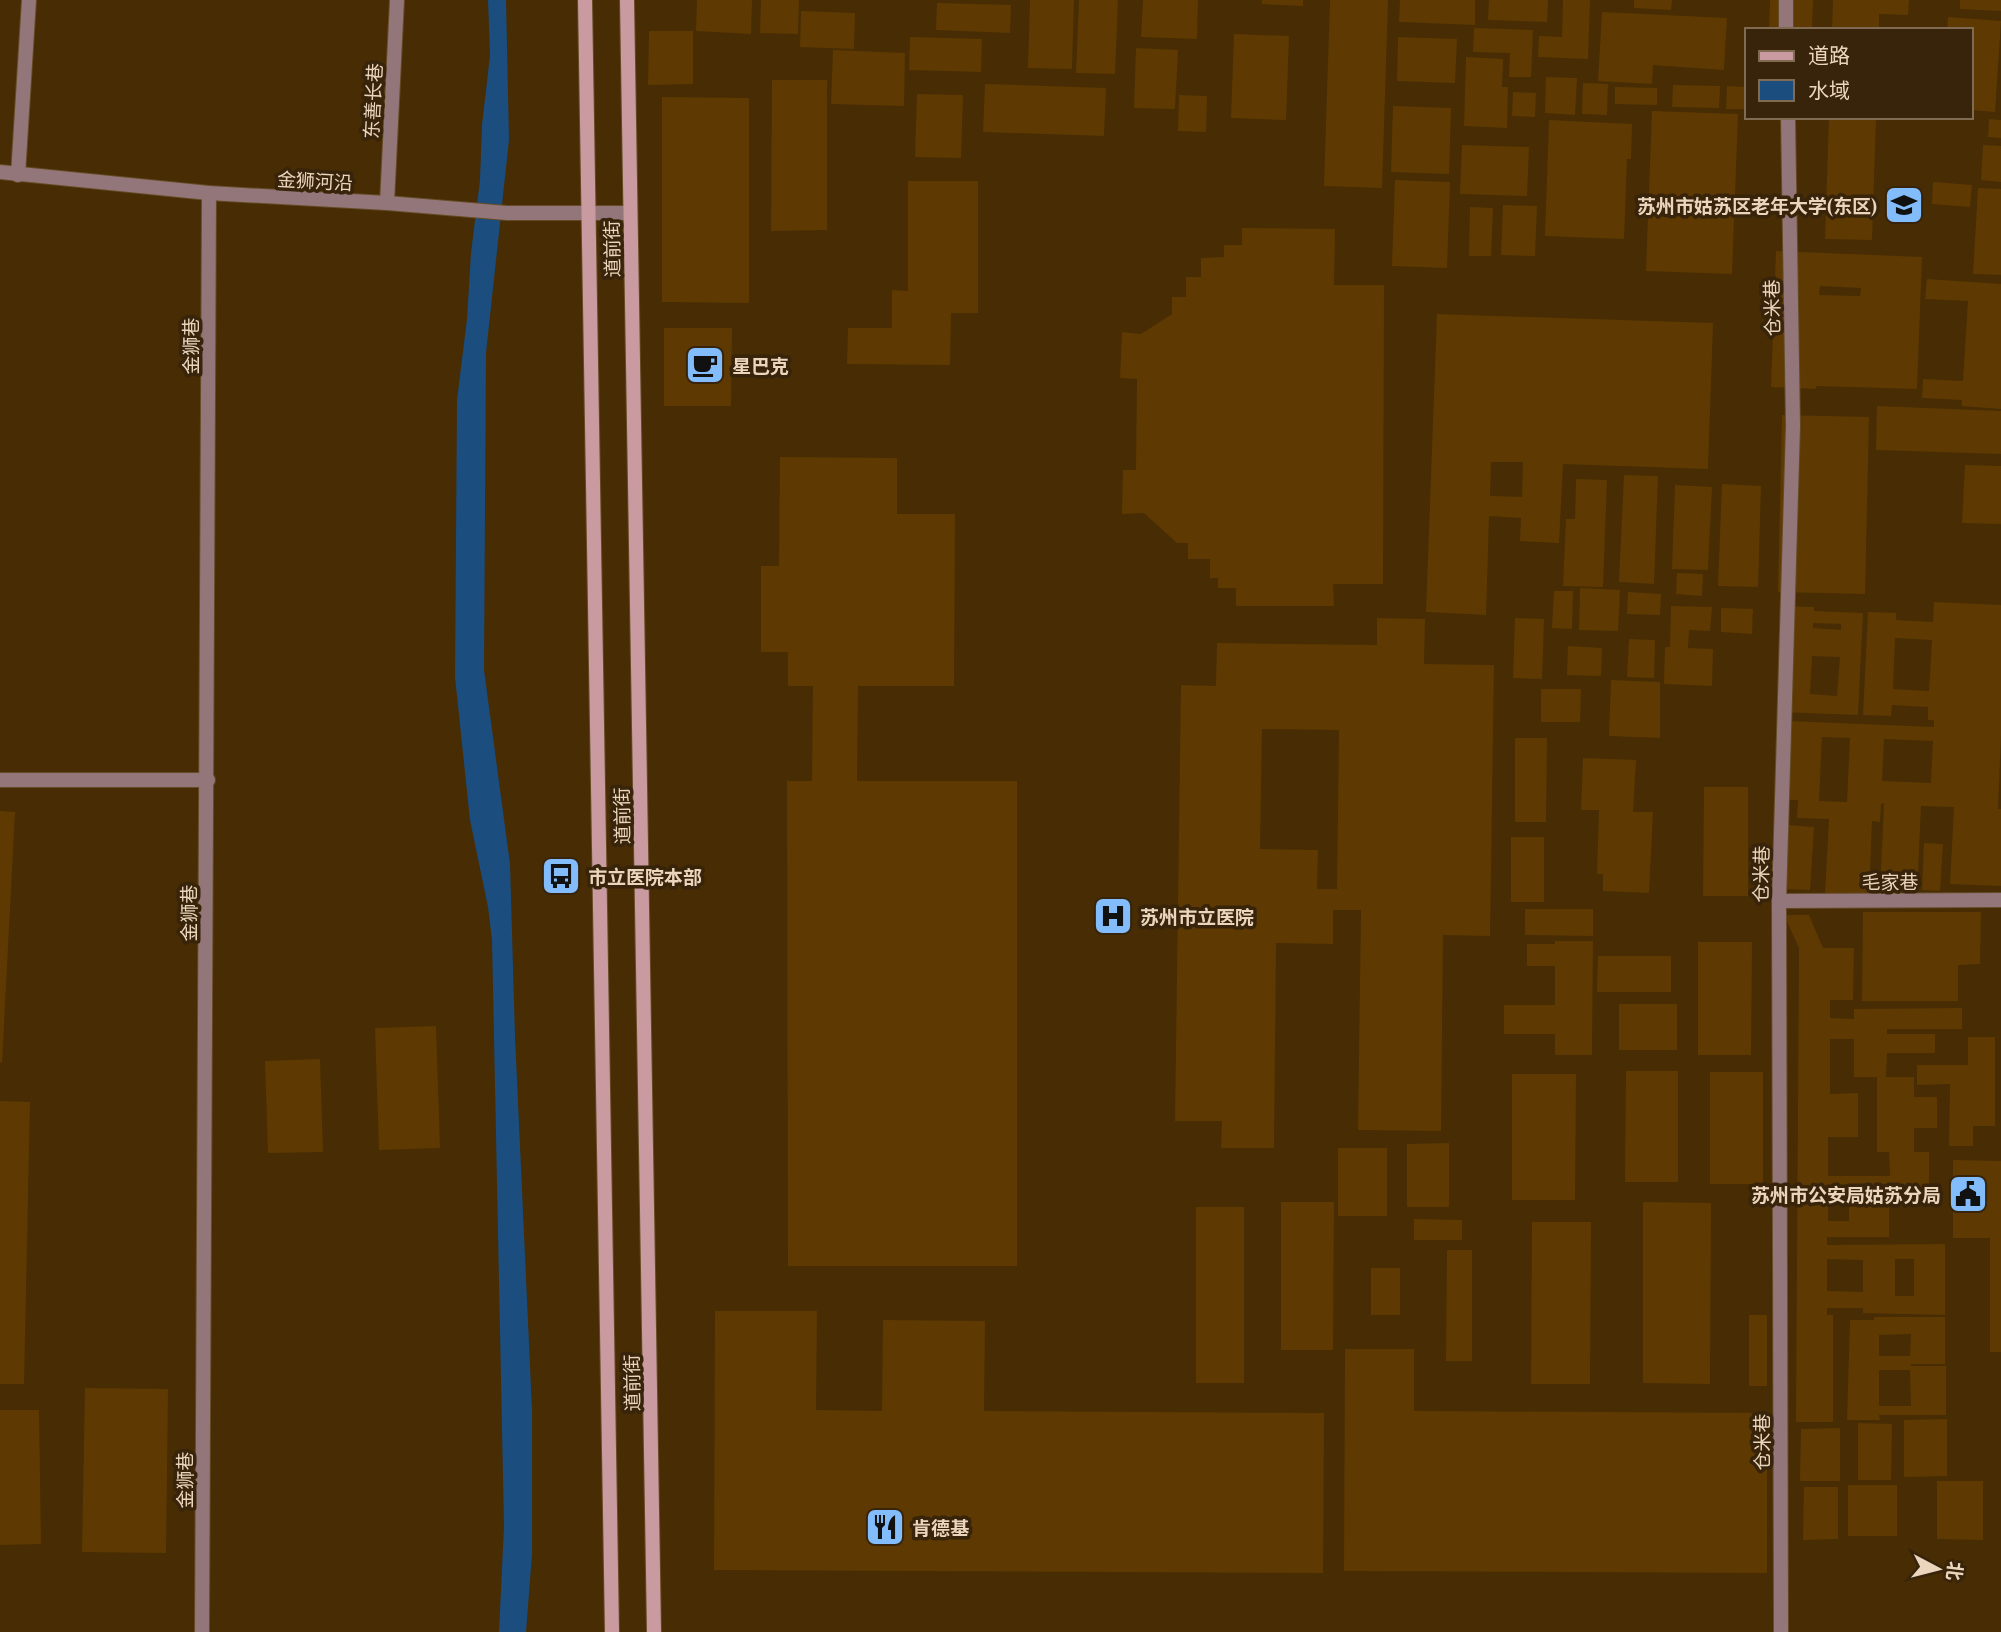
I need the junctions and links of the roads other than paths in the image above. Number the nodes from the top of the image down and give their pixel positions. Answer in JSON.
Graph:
{"nodes":[{"id":1,"x":29,"y":0,"type":"edge"},
{"id":2,"x":397,"y":0,"type":"edge"},
{"id":3,"x":585,"y":0,"type":"edge"},
{"id":4,"x":627,"y":0,"type":"edge"},
{"id":5,"x":1786,"y":0,"type":"edge"},
{"id":6,"x":1786,"y":28,"type":"edge"},
{"id":7,"x":1788,"y":119,"type":"edge"},
{"id":8,"x":0,"y":172,"type":"edge"},
{"id":9,"x":18,"y":174,"type":"junction"},
{"id":10,"x":209,"y":194,"type":"junction"},
{"id":11,"x":387,"y":203,"type":"junction"},
{"id":12,"x":589,"y":213,"type":"junction"},
{"id":13,"x":629,"y":213,"type":"junction"},
{"id":14,"x":0,"y":780,"type":"edge"},
{"id":15,"x":208,"y":780,"type":"junction"},
{"id":16,"x":2001,"y":900,"type":"edge"},
{"id":17,"x":1779,"y":901,"type":"junction"},
{"id":18,"x":202,"y":1632,"type":"edge"},
{"id":19,"x":612,"y":1632,"type":"edge"},
{"id":20,"x":654,"y":1632,"type":"edge"},
{"id":21,"x":1781,"y":1632,"type":"edge"}],
"edges":[{"from":1,"to":9,"type":"street"},
{"from":2,"to":11,"type":"street","name":"东善长巷"},
{"from":3,"to":12,"type":"main road","name":"道前街"},
{"from":4,"to":13,"type":"main road","name":"道前街"},
{"from":5,"to":6,"type":"street"},
{"from":7,"to":17,"type":"street","name":"仓米巷"},
{"from":8,"to":9,"type":"street","name":"金狮河沿"},
{"from":9,"to":10,"type":"street","name":"金狮河沿"},
{"from":10,"to":11,"type":"street","name":"金狮河沿"},
{"from":10,"to":15,"type":"street","name":"金狮巷"},
{"from":11,"to":12,"type":"street","name":"金狮河沿"},
{"from":12,"to":13,"type":"street","name":"金狮河沿"},
{"from":12,"to":19,"type":"main road","name":"道前街"},
{"from":13,"to":20,"type":"main road","name":"道前街"},
{"from":14,"to":15,"type":"street"},
{"from":15,"to":18,"type":"street","name":"金狮巷"},
{"from":16,"to":17,"type":"street","name":"毛家巷"},
{"from":17,"to":21,"type":"street","name":"仓米巷"}]}
